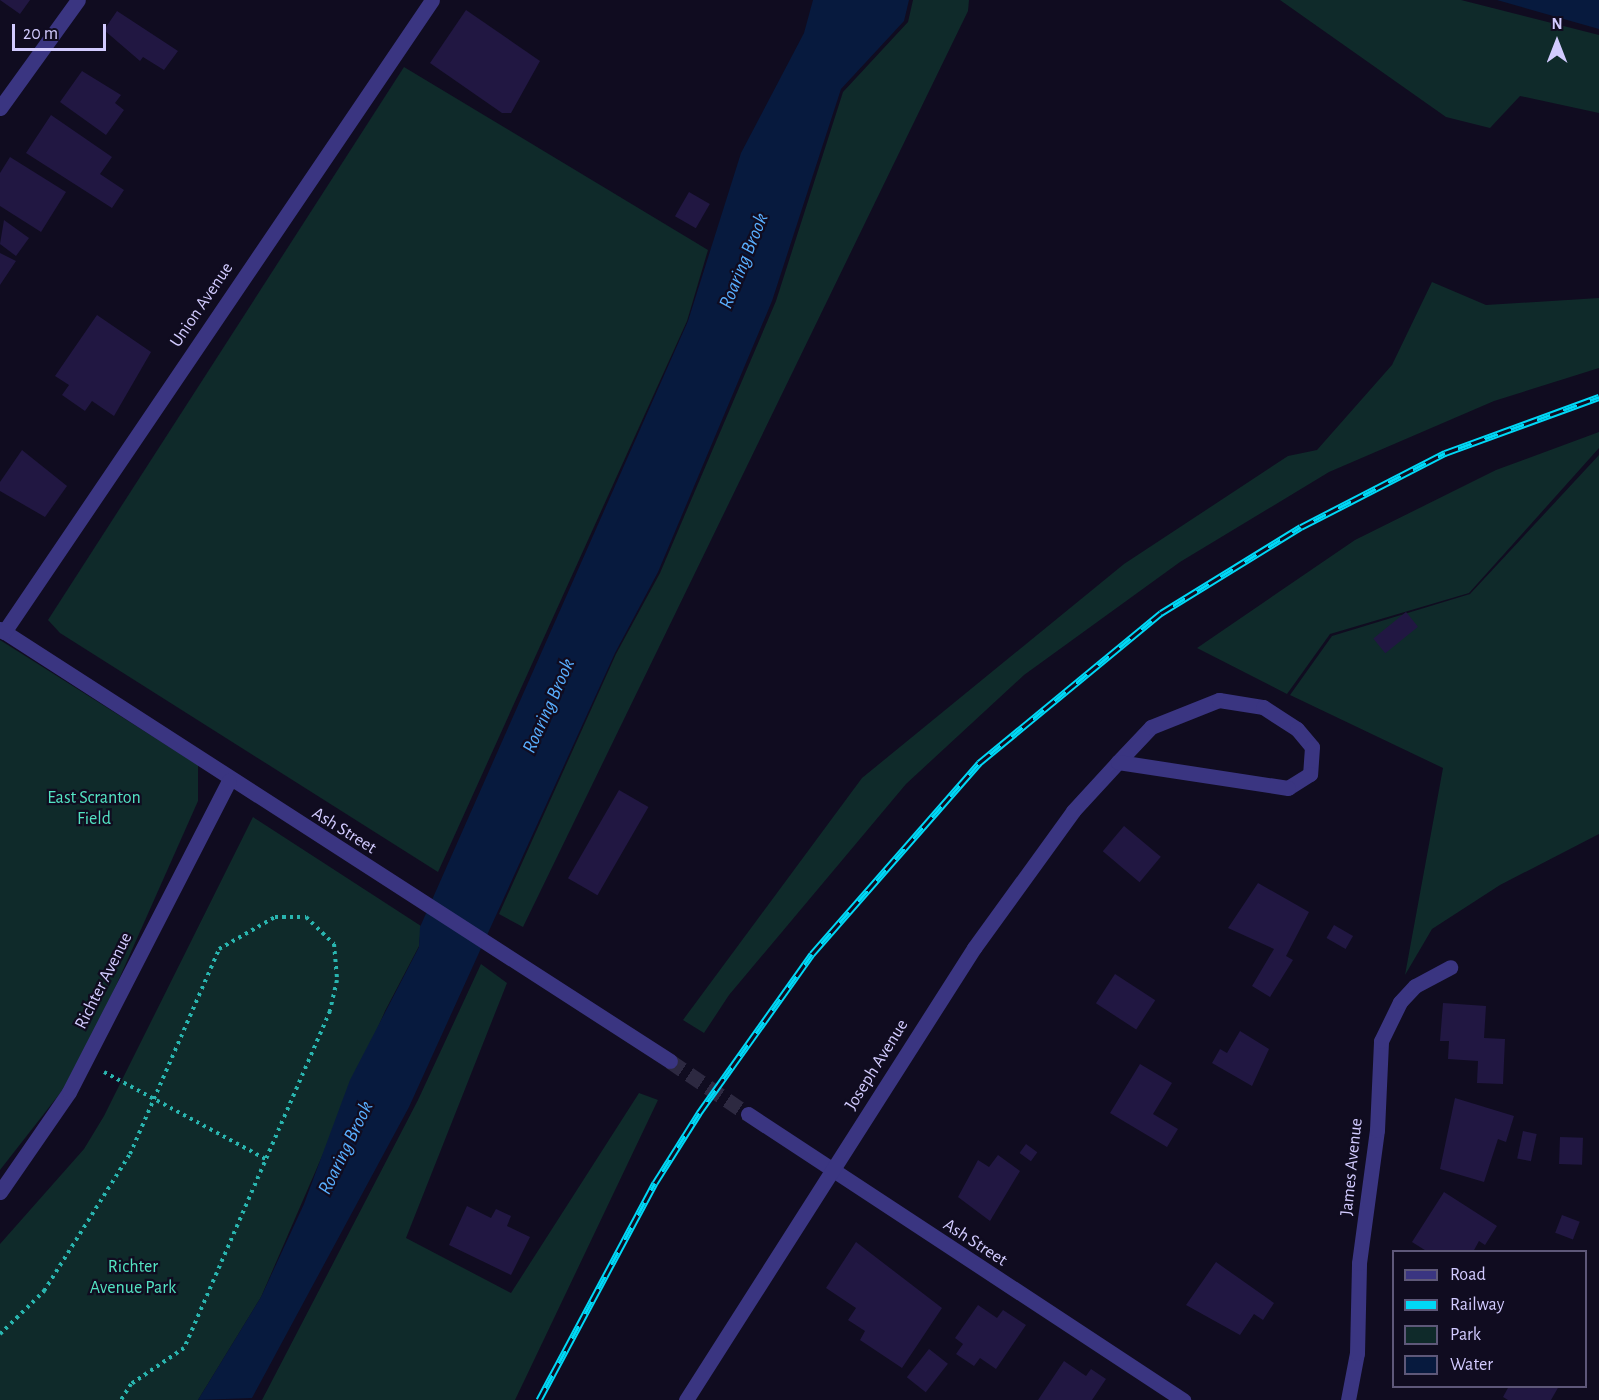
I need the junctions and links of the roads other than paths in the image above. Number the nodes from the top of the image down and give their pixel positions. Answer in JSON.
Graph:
{"nodes":[{"id":1,"x":78,"y":0,"type":"edge"},
{"id":2,"x":432,"y":0,"type":"edge"},
{"id":3,"x":0,"y":108,"type":"edge"},
{"id":4,"x":2,"y":630,"type":"edge"},
{"id":5,"x":1118,"y":762,"type":"junction"},
{"id":6,"x":229,"y":781,"type":"junction"},
{"id":7,"x":1449,"y":966,"type":"dead end"},
{"id":8,"x":670,"y":1061,"type":"tunnel mouth"},
{"id":9,"x":748,"y":1114,"type":"tunnel mouth"},
{"id":10,"x":832,"y":1174,"type":"junction"},
{"id":11,"x":0,"y":1192,"type":"edge"},
{"id":12,"x":686,"y":1400,"type":"edge"},
{"id":13,"x":1183,"y":1400,"type":"edge"},
{"id":14,"x":1348,"y":1400,"type":"edge"}],
"edges":[{"from":1,"to":3,"type":"street"},
{"from":2,"to":4,"type":"street","name":"Union Avenue"},
{"from":4,"to":6,"type":"street","name":"Ash Street"},
{"from":5,"to":5,"type":"street","name":"Joseph Avenue"},
{"from":5,"to":10,"type":"street","name":"Joseph Avenue"},
{"from":6,"to":8,"type":"street","name":"Ash Street"},
{"from":6,"to":11,"type":"street","name":"Richter Avenue"},
{"from":7,"to":14,"type":"street","name":"James Avenue"},
{"from":9,"to":10,"type":"street","name":"Ash Street"},
{"from":10,"to":12,"type":"street","name":"Joseph Avenue"},
{"from":10,"to":13,"type":"street","name":"Ash Street"}]}
